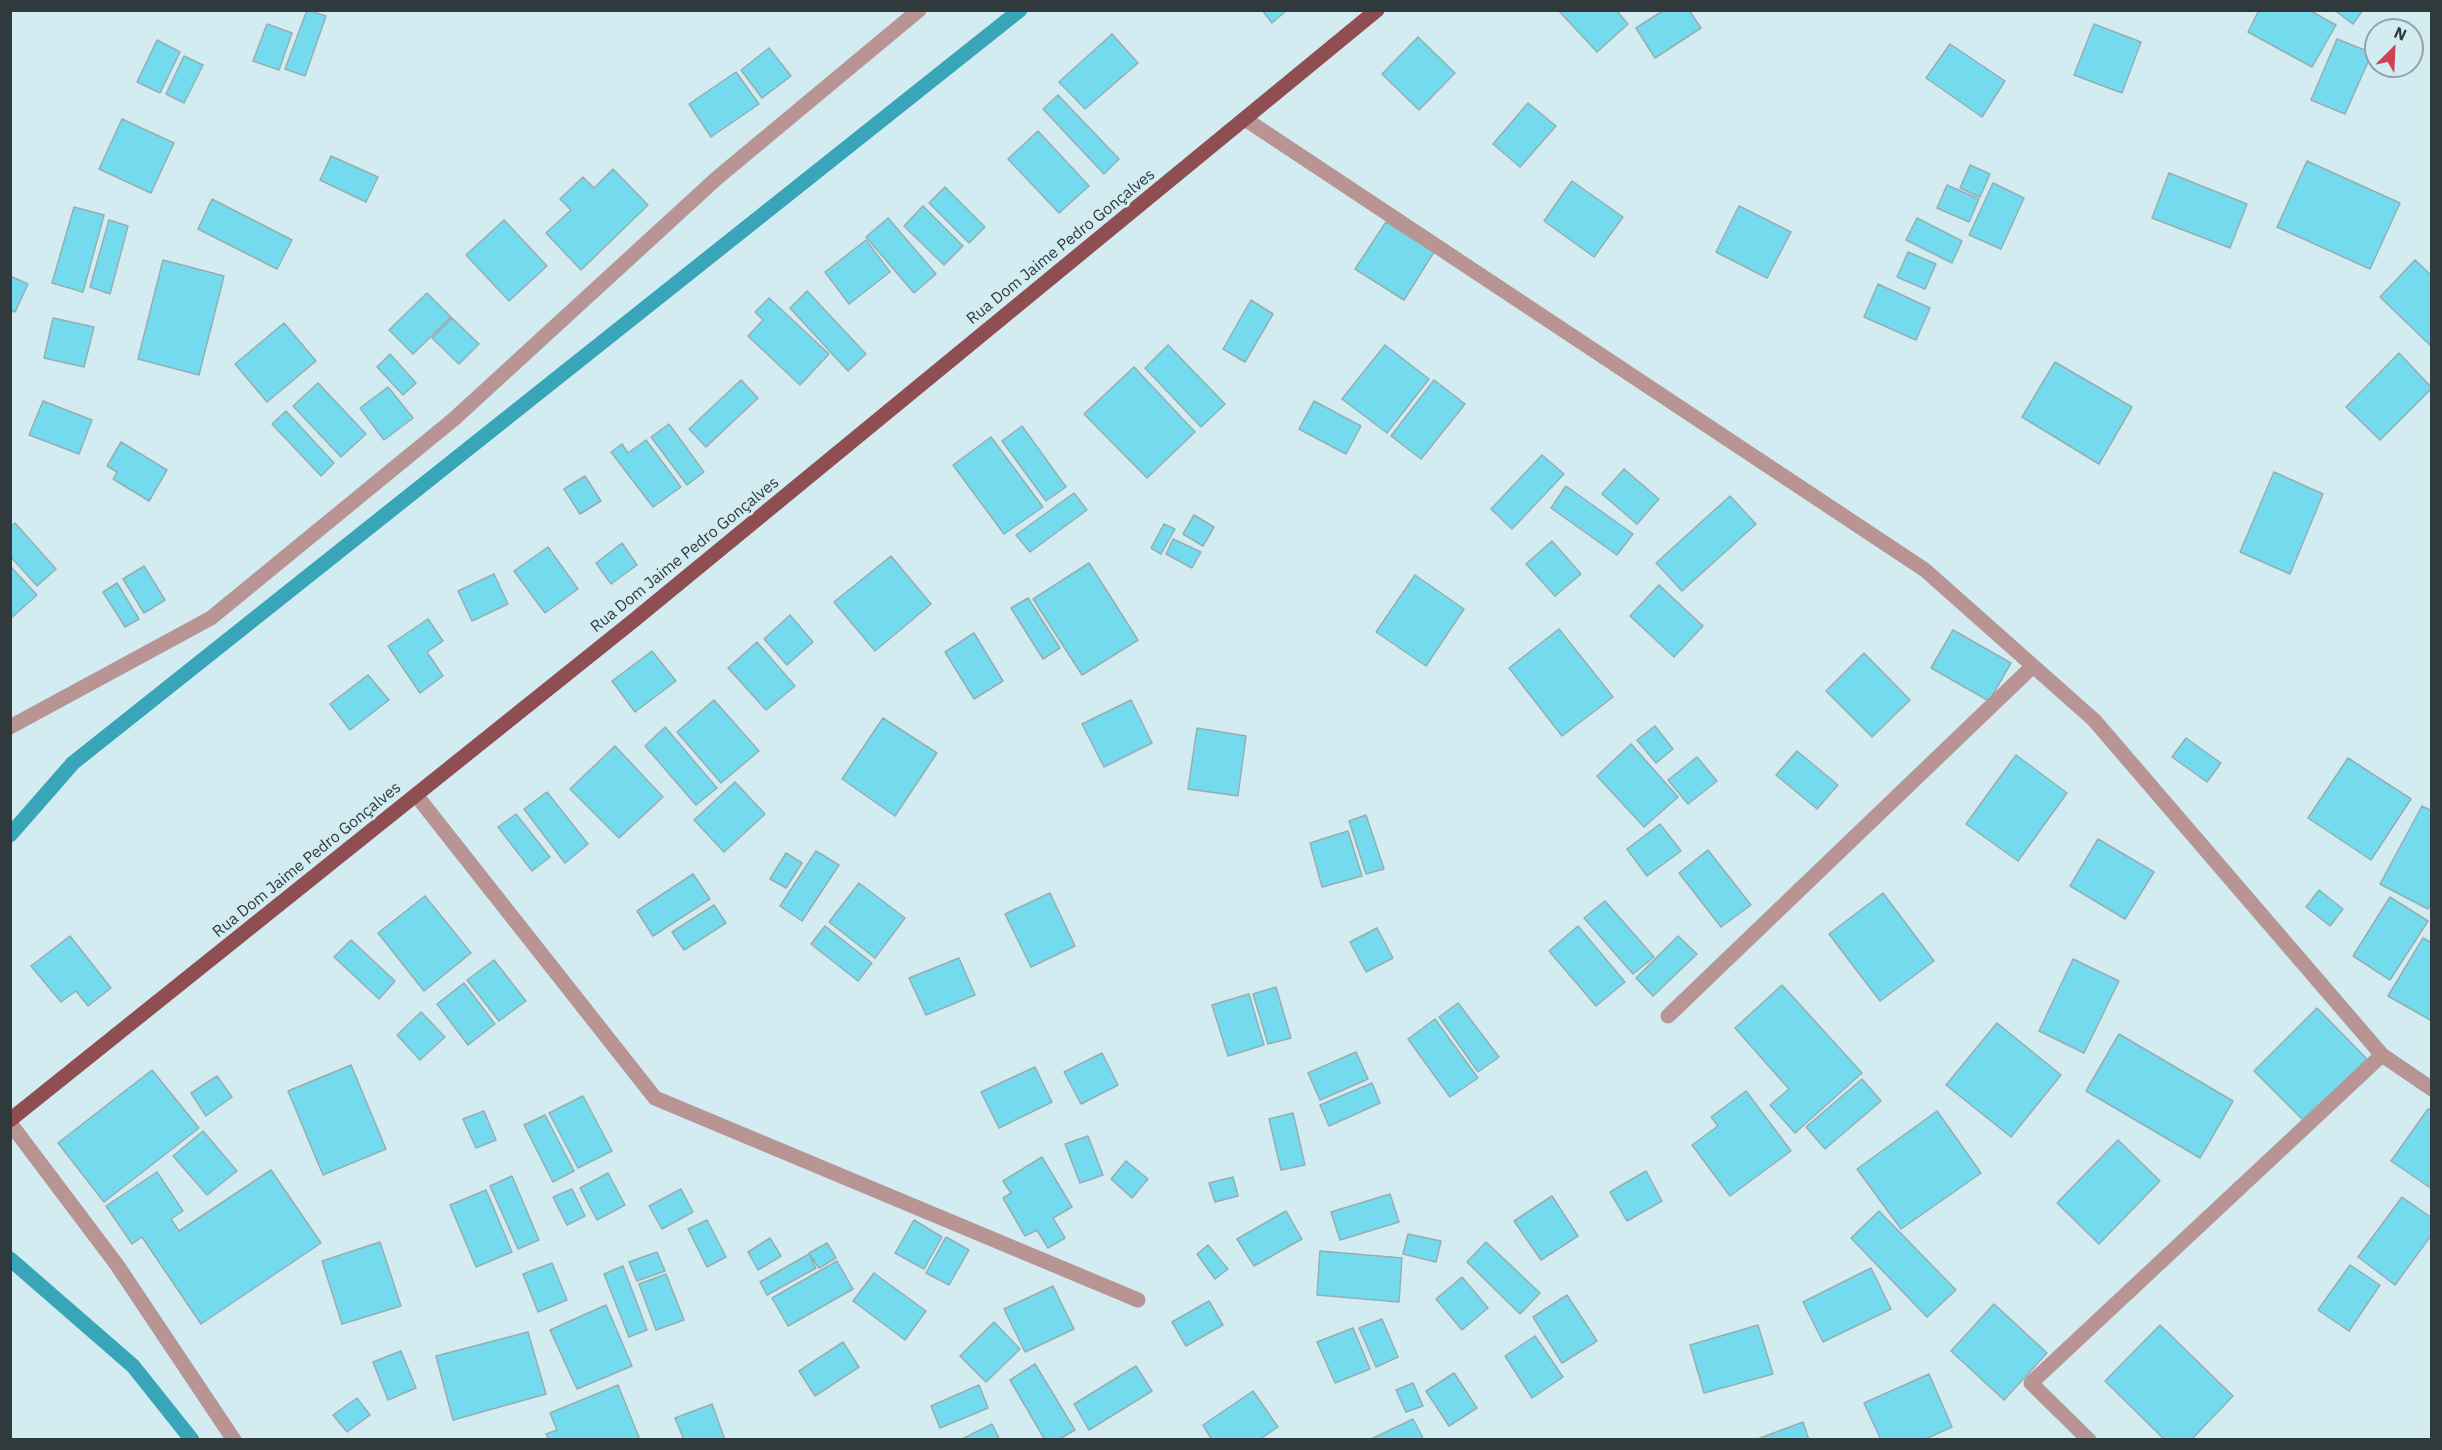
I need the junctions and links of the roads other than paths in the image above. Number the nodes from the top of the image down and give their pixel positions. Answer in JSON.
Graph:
{"nodes":[{"id":1,"x":919,"y":10,"type":"edge"},
{"id":2,"x":1377,"y":10,"type":"edge"},
{"id":3,"x":1245,"y":119,"type":"junction"},
{"id":4,"x":2033,"y":666,"type":"junction"},
{"id":5,"x":10,"y":728,"type":"edge"},
{"id":6,"x":416,"y":795,"type":"junction"},
{"id":7,"x":1668,"y":1016,"type":"dead end"},
{"id":8,"x":2382,"y":1055,"type":"junction"},
{"id":9,"x":2432,"y":1089,"type":"edge"},
{"id":10,"x":10,"y":1122,"type":"edge"},
{"id":11,"x":1138,"y":1299,"type":"dead end"},
{"id":12,"x":234,"y":1440,"type":"edge"},
{"id":13,"x":2089,"y":1440,"type":"edge"}],
"edges":[{"from":1,"to":5,"type":"street"},
{"from":2,"to":3,"type":"main road","name":"Rua Dom Jaime Pedro Gonçalves"},
{"from":3,"to":4,"type":"street"},
{"from":3,"to":6,"type":"main road","name":"Rua Dom Jaime Pedro Gonçalves"},
{"from":4,"to":7,"type":"street"},
{"from":4,"to":8,"type":"street"},
{"from":6,"to":10,"type":"main road","name":"Rua Dom Jaime Pedro Gonçalves"},
{"from":6,"to":11,"type":"street"},
{"from":8,"to":9,"type":"street"},
{"from":8,"to":13,"type":"street"},
{"from":10,"to":12,"type":"street"}]}
